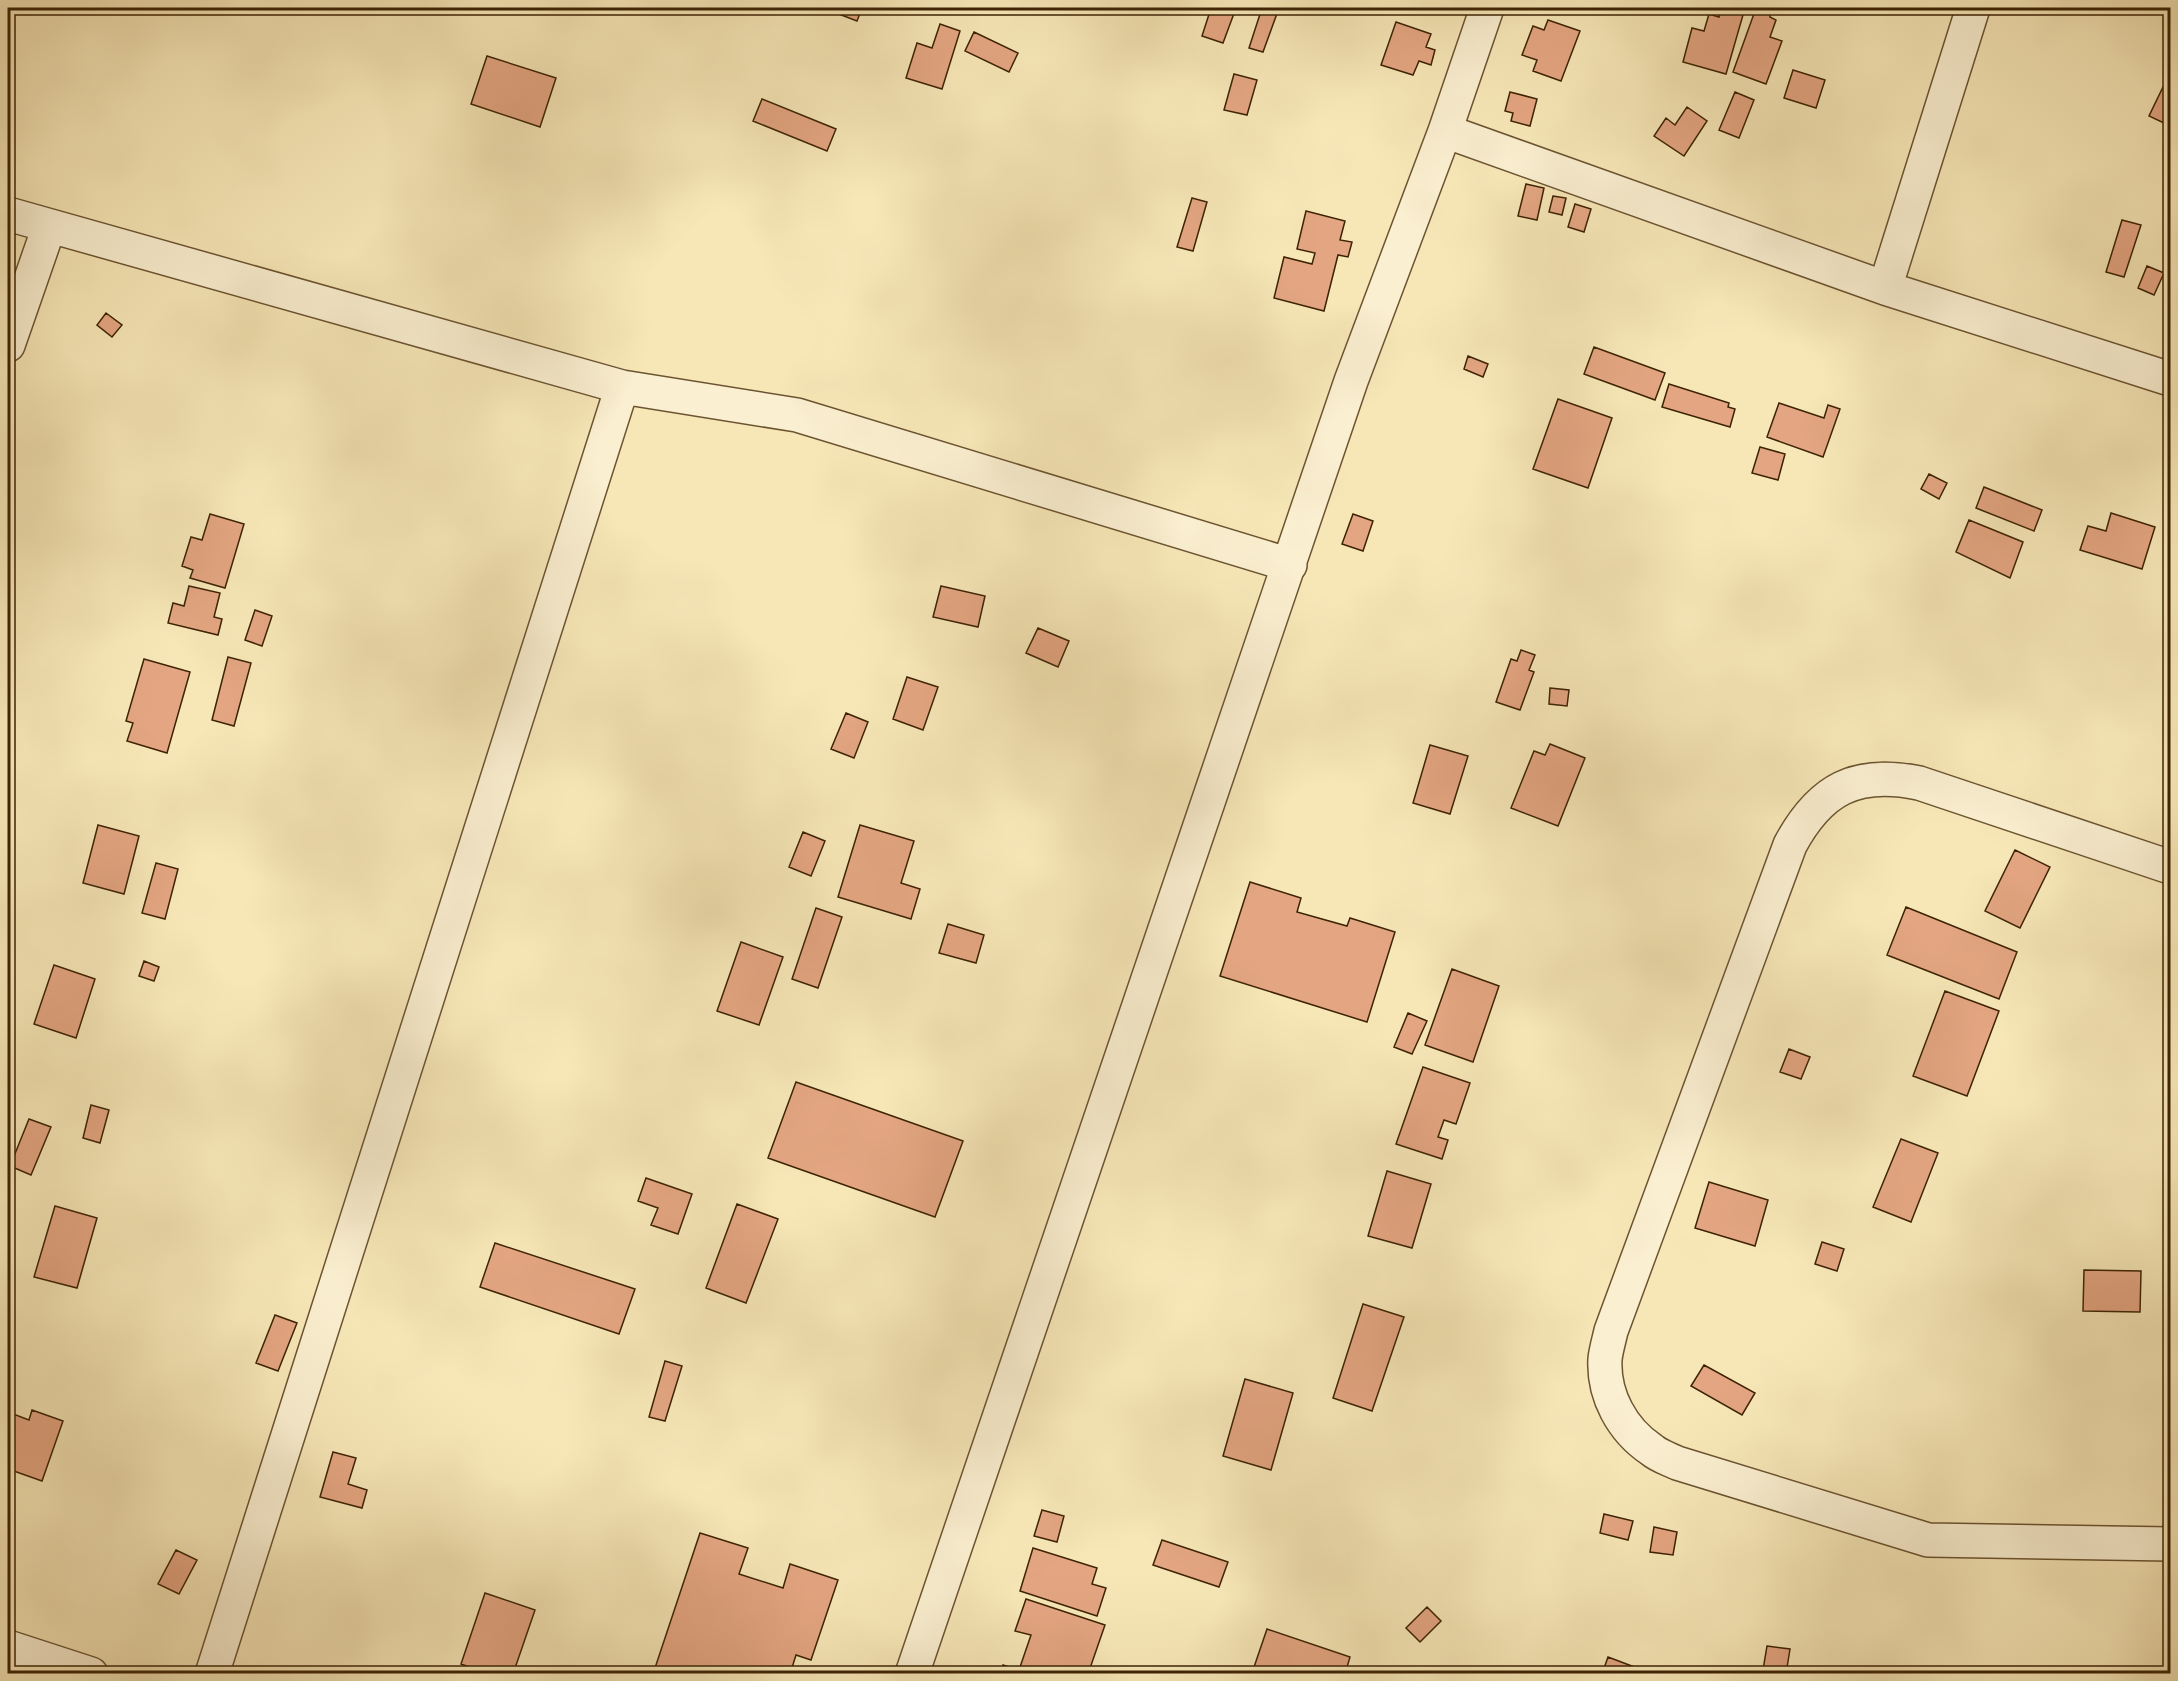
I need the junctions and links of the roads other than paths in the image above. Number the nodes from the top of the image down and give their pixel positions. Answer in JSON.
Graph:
{"nodes":[{"id":1,"x":1487,"y":8,"type":"edge"},
{"id":2,"x":1973,"y":8,"type":"edge"},
{"id":3,"x":1445,"y":132,"type":"junction"},
{"id":4,"x":8,"y":214,"type":"edge"},
{"id":5,"x":49,"y":227,"type":"junction"},
{"id":6,"x":1885,"y":288,"type":"junction"},
{"id":7,"x":8,"y":345,"type":"edge"},
{"id":8,"x":2170,"y":378,"type":"edge"},
{"id":9,"x":622,"y":387,"type":"junction"},
{"id":10,"x":1290,"y":565,"type":"junction"},
{"id":11,"x":2170,"y":867,"type":"edge"},
{"id":12,"x":2170,"y":1544,"type":"edge"},
{"id":13,"x":8,"y":1647,"type":"edge"},
{"id":14,"x":91,"y":1674,"type":"edge"},
{"id":15,"x":212,"y":1674,"type":"edge"},
{"id":16,"x":912,"y":1674,"type":"edge"}],
"edges":[{"from":1,"to":3,"type":"street"},
{"from":2,"to":6,"type":"street"},
{"from":3,"to":6,"type":"street"},
{"from":3,"to":10,"type":"street"},
{"from":4,"to":5,"type":"street"},
{"from":5,"to":7,"type":"street"},
{"from":5,"to":9,"type":"street"},
{"from":6,"to":8,"type":"street"},
{"from":9,"to":10,"type":"street"},
{"from":9,"to":15,"type":"street"},
{"from":10,"to":16,"type":"street"},
{"from":11,"to":12,"type":"street"},
{"from":13,"to":14,"type":"street"}]}
